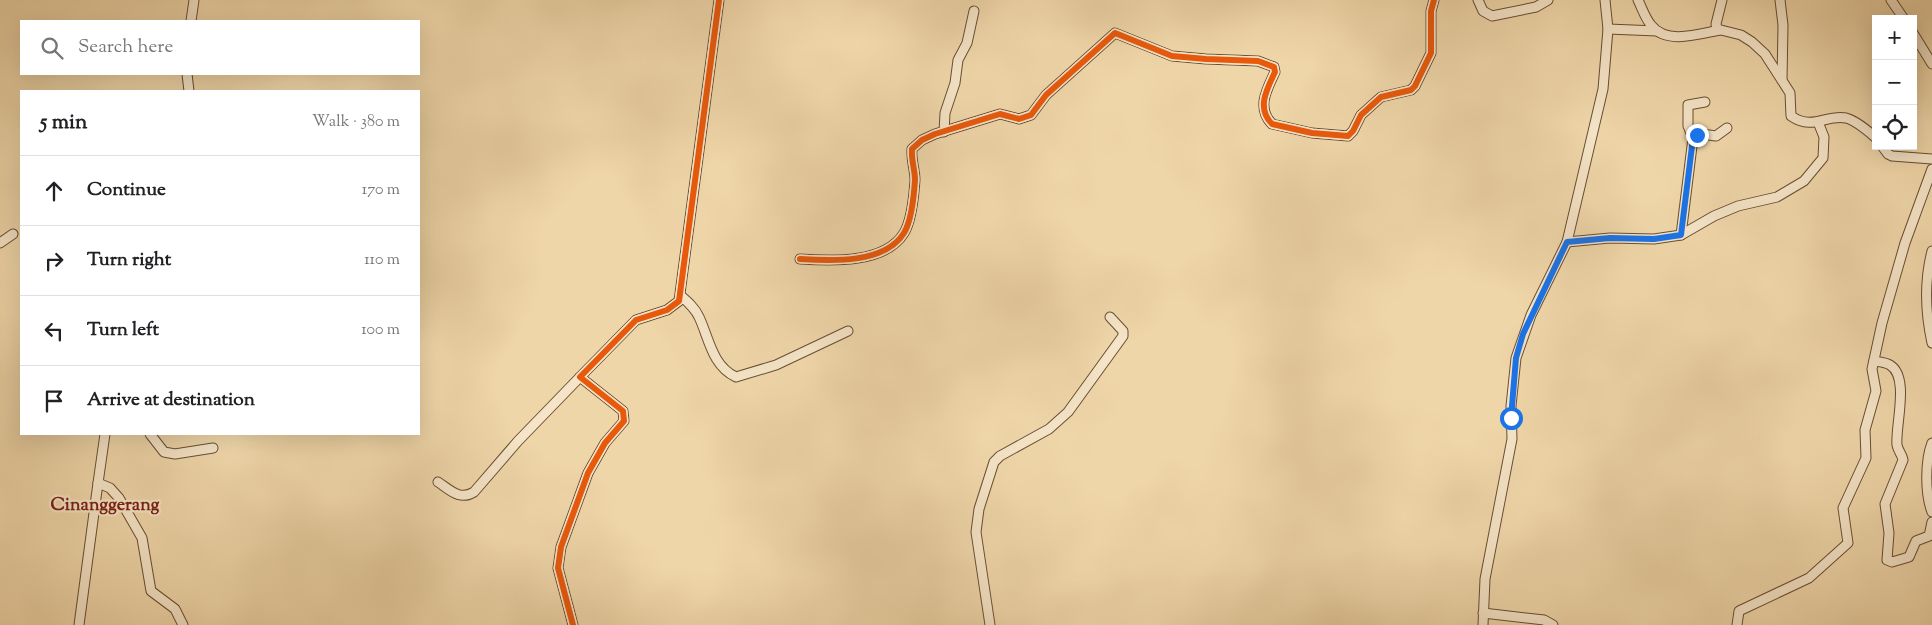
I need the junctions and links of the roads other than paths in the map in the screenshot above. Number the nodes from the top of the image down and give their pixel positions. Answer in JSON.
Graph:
{"nodes":[{"id":1,"x":194,"y":0,"type":"edge"},
{"id":2,"x":719,"y":0,"type":"edge"},
{"id":3,"x":1434,"y":0,"type":"edge"},
{"id":4,"x":1478,"y":0,"type":"edge"},
{"id":5,"x":1548,"y":0,"type":"edge"},
{"id":6,"x":1605,"y":0,"type":"edge"},
{"id":7,"x":1638,"y":0,"type":"edge"},
{"id":8,"x":1722,"y":0,"type":"edge"},
{"id":9,"x":1780,"y":0,"type":"edge"},
{"id":10,"x":1890,"y":0,"type":"edge"},
{"id":11,"x":974,"y":12,"type":"dead end"},
{"id":12,"x":1901,"y":15,"type":"edge"},
{"id":13,"x":191,"y":20,"type":"edge"},
{"id":14,"x":1608,"y":29,"type":"junction"},
{"id":15,"x":1720,"y":30,"type":"junction"},
{"id":16,"x":1657,"y":31,"type":"junction"},
{"id":17,"x":1917,"y":40,"type":"edge"},
{"id":18,"x":1932,"y":64,"type":"edge"},
{"id":19,"x":187,"y":75,"type":"edge"},
{"id":20,"x":1782,"y":80,"type":"junction"},
{"id":21,"x":189,"y":90,"type":"edge"},
{"id":22,"x":1705,"y":102,"type":"dead end"},
{"id":23,"x":1818,"y":122,"type":"junction"},
{"id":24,"x":1727,"y":128,"type":"dead end"},
{"id":25,"x":944,"y":132,"type":"junction"},
{"id":26,"x":1872,"y":134,"type":"edge"},
{"id":27,"x":1693,"y":138,"type":"junction"},
{"id":28,"x":1885,"y":150,"type":"edge"},
{"id":29,"x":1932,"y":159,"type":"edge"},
{"id":30,"x":1932,"y":169,"type":"edge"},
{"id":31,"x":12,"y":234,"type":"dead end"},
{"id":32,"x":1681,"y":235,"type":"junction"},
{"id":33,"x":1567,"y":242,"type":"junction"},
{"id":34,"x":0,"y":243,"type":"edge"},
{"id":35,"x":1932,"y":251,"type":"edge"},
{"id":36,"x":800,"y":259,"type":"dead end"},
{"id":37,"x":681,"y":296,"type":"junction"},
{"id":38,"x":1110,"y":318,"type":"dead end"},
{"id":39,"x":848,"y":331,"type":"dead end"},
{"id":40,"x":1932,"y":343,"type":"edge"},
{"id":41,"x":1874,"y":361,"type":"junction"},
{"id":42,"x":580,"y":377,"type":"junction"},
{"id":43,"x":106,"y":435,"type":"edge"},
{"id":44,"x":151,"y":435,"type":"edge"},
{"id":45,"x":1932,"y":444,"type":"edge"},
{"id":46,"x":214,"y":448,"type":"dead end"},
{"id":47,"x":438,"y":482,"type":"dead end"},
{"id":48,"x":98,"y":483,"type":"junction"},
{"id":49,"x":1932,"y":512,"type":"edge"},
{"id":50,"x":1932,"y":522,"type":"edge"},
{"id":51,"x":1483,"y":613,"type":"junction"},
{"id":52,"x":79,"y":625,"type":"edge"},
{"id":53,"x":183,"y":625,"type":"edge"},
{"id":54,"x":573,"y":625,"type":"edge"},
{"id":55,"x":990,"y":625,"type":"edge"},
{"id":56,"x":1483,"y":625,"type":"edge"},
{"id":57,"x":1553,"y":625,"type":"edge"},
{"id":58,"x":1737,"y":625,"type":"edge"}],
"edges":[{"from":1,"to":13,"type":"street"},
{"from":2,"to":37,"type":"street"},
{"from":3,"to":25,"type":"street"},
{"from":4,"to":5,"type":"street"},
{"from":6,"to":14,"type":"street"},
{"from":7,"to":16,"type":"street"},
{"from":8,"to":15,"type":"street"},
{"from":9,"to":20,"type":"street"},
{"from":10,"to":12,"type":"street"},
{"from":11,"to":25,"type":"street"},
{"from":14,"to":16,"type":"street"},
{"from":14,"to":33,"type":"street"},
{"from":15,"to":16,"type":"street"},
{"from":15,"to":20,"type":"street"},
{"from":17,"to":18,"type":"street"},
{"from":19,"to":21,"type":"street"},
{"from":20,"to":23,"type":"street"},
{"from":22,"to":27,"type":"street"},
{"from":23,"to":26,"type":"street"},
{"from":23,"to":32,"type":"street"},
{"from":24,"to":27,"type":"street"},
{"from":25,"to":36,"type":"street"},
{"from":27,"to":32,"type":"street"},
{"from":28,"to":29,"type":"street"},
{"from":30,"to":41,"type":"street"},
{"from":31,"to":34,"type":"street"},
{"from":32,"to":33,"type":"street"},
{"from":33,"to":51,"type":"street"},
{"from":35,"to":40,"type":"street"},
{"from":37,"to":39,"type":"street"},
{"from":37,"to":42,"type":"street"},
{"from":38,"to":55,"type":"street"},
{"from":41,"to":50,"type":"street"},
{"from":41,"to":58,"type":"street"},
{"from":42,"to":47,"type":"street"},
{"from":42,"to":54,"type":"street"},
{"from":43,"to":48,"type":"street"},
{"from":44,"to":46,"type":"street"},
{"from":45,"to":49,"type":"street"},
{"from":48,"to":52,"type":"street"},
{"from":48,"to":53,"type":"street"},
{"from":51,"to":56,"type":"street"},
{"from":51,"to":57,"type":"street"}]}
